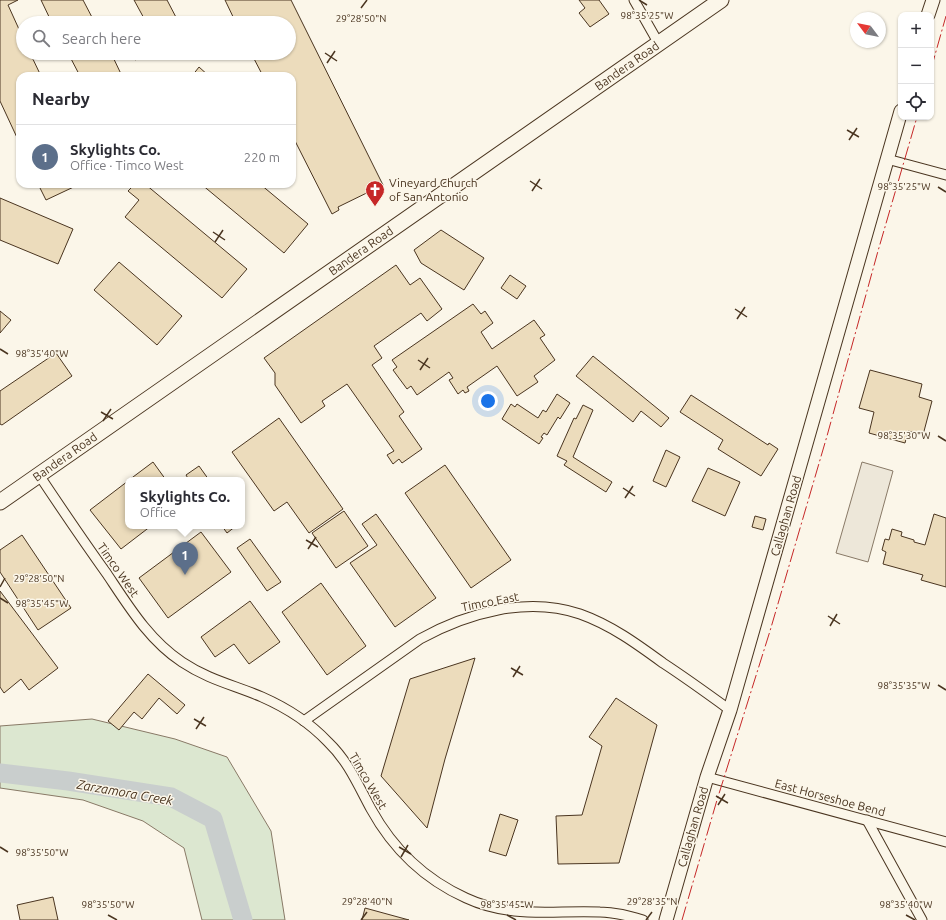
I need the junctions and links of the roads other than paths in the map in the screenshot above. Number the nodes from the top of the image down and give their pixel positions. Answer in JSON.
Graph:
{"nodes":[{"id":1,"x":634,"y":0,"type":"edge"},
{"id":2,"x":721,"y":0,"type":"edge"},
{"id":3,"x":933,"y":0,"type":"edge"},
{"id":4,"x":929,"y":12,"type":"edge"},
{"id":5,"x":659,"y":44,"type":"junction"},
{"id":6,"x":898,"y":120,"type":"edge"},
{"id":7,"x":887,"y":159,"type":"junction"},
{"id":8,"x":946,"y":175,"type":"edge"},
{"id":9,"x":38,"y":475,"type":"junction"},
{"id":10,"x":0,"y":502,"type":"edge"},
{"id":11,"x":730,"y":710,"type":"junction"},
{"id":12,"x":304,"y":721,"type":"junction"},
{"id":13,"x":707,"y":778,"type":"junction"},
{"id":14,"x":868,"y":820,"type":"junction"},
{"id":15,"x":946,"y":842,"type":"edge"},
{"id":16,"x":643,"y":920,"type":"edge"},
{"id":17,"x":666,"y":920,"type":"edge"},
{"id":18,"x":922,"y":920,"type":"edge"}],
"edges":[{"from":1,"to":5,"type":"street"},
{"from":2,"to":5,"type":"main road","name":"Bandera Road"},
{"from":3,"to":4,"type":"main road"},
{"from":5,"to":9,"type":"main road","name":"Bandera Road"},
{"from":6,"to":7,"type":"main road","name":"Callaghan Road"},
{"from":7,"to":8,"type":"street"},
{"from":7,"to":11,"type":"main road","name":"Callaghan Road"},
{"from":9,"to":10,"type":"main road","name":"Bandera Road"},
{"from":9,"to":12,"type":"street","name":"Timco West"},
{"from":11,"to":12,"type":"street","name":"Timco East"},
{"from":11,"to":13,"type":"main road","name":"Callaghan Road"},
{"from":12,"to":16,"type":"street","name":"Timco West"},
{"from":13,"to":14,"type":"street","name":"East Horseshoe Bend"},
{"from":13,"to":17,"type":"main road","name":"Callaghan Road"},
{"from":14,"to":15,"type":"street","name":"East Horseshoe Bend"},
{"from":14,"to":18,"type":"street"}]}
